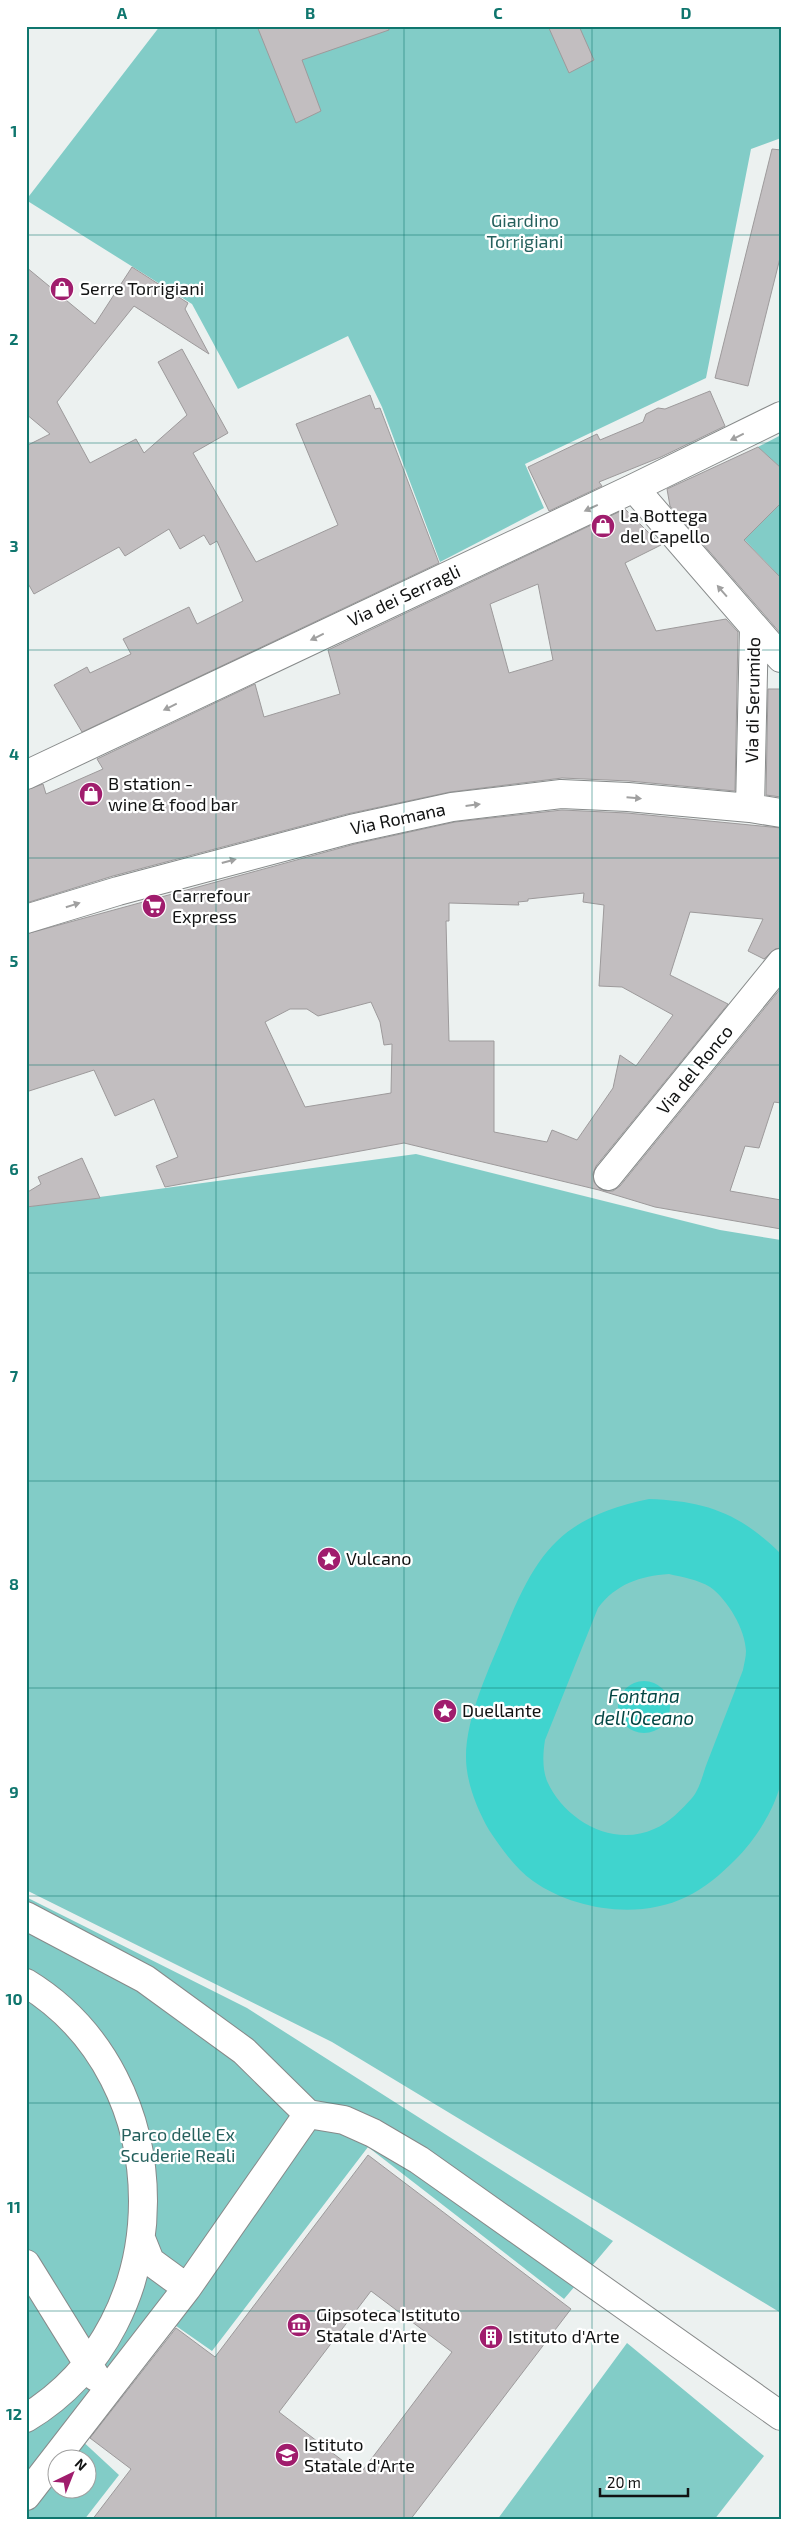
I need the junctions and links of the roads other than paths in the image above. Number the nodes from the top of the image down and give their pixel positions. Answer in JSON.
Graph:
{"nodes":[{"id":1,"x":781,"y":416,"type":"edge"},
{"id":2,"x":634,"y":488,"type":"junction"},
{"id":3,"x":754,"y":627,"type":"junction"},
{"id":4,"x":781,"y":658,"type":"edge"},
{"id":5,"x":26,"y":775,"type":"edge"},
{"id":6,"x":750,"y":808,"type":"junction"},
{"id":7,"x":781,"y":813,"type":"edge"},
{"id":8,"x":26,"y":919,"type":"edge"},
{"id":9,"x":781,"y":963,"type":"edge"},
{"id":10,"x":608,"y":1176,"type":"dead end"},
{"id":11,"x":26,"y":1916,"type":"edge"},
{"id":12,"x":26,"y":1983,"type":"edge"},
{"id":13,"x":308,"y":2114,"type":"junction"},
{"id":14,"x":142,"y":2241,"type":"junction"},
{"id":15,"x":26,"y":2264,"type":"edge"},
{"id":16,"x":187,"y":2288,"type":"junction"},
{"id":17,"x":88,"y":2364,"type":"junction"},
{"id":18,"x":106,"y":2392,"type":"junction"},
{"id":19,"x":781,"y":2416,"type":"edge"},
{"id":20,"x":26,"y":2418,"type":"edge"},
{"id":21,"x":26,"y":2496,"type":"edge"}],
"edges":[{"from":1,"to":2,"type":"street","name":"Via dei Serragli","one_way":true},
{"from":3,"to":2,"type":"street","name":"Via di Serumido","one_way":true},
{"from":2,"to":5,"type":"street","name":"Via dei Serragli","one_way":true},
{"from":3,"to":4,"type":"street"},
{"from":3,"to":6,"type":"street","name":"Via di Serumido"},
{"from":6,"to":7,"type":"street","name":"Via Romana"},
{"from":8,"to":6,"type":"street","name":"Via Romana","one_way":true},
{"from":9,"to":10,"type":"street","name":"Via del Ronco"},
{"from":11,"to":13,"type":"street"},
{"from":12,"to":14,"type":"street"},
{"from":13,"to":16,"type":"street"},
{"from":13,"to":19,"type":"street"},
{"from":14,"to":16,"type":"street"},
{"from":14,"to":17,"type":"street"},
{"from":15,"to":17,"type":"street"},
{"from":16,"to":18,"type":"street"},
{"from":17,"to":18,"type":"street"},
{"from":17,"to":20,"type":"street"},
{"from":18,"to":21,"type":"street"}]}
